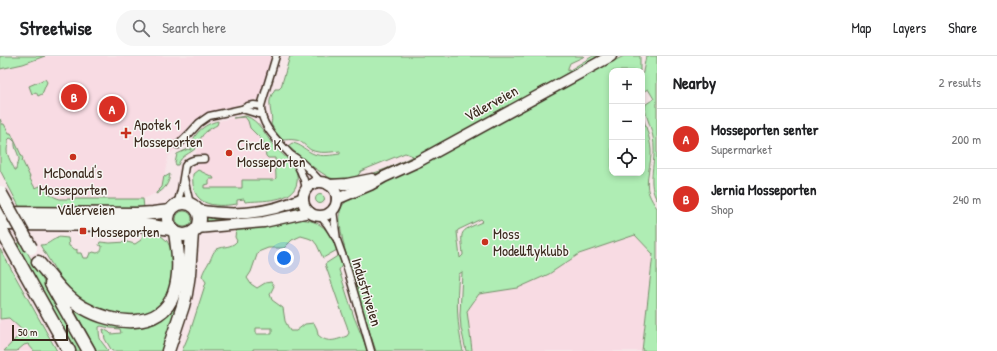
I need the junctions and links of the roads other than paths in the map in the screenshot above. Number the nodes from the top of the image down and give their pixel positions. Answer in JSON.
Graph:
{"nodes":[{"id":1,"x":276,"y":56,"type":"edge"},
{"id":2,"x":611,"y":56,"type":"edge"},
{"id":3,"x":261,"y":106,"type":"junction"},
{"id":4,"x":242,"y":109,"type":"junction"},
{"id":5,"x":262,"y":114,"type":"junction"},
{"id":6,"x":178,"y":145,"type":"dead end"},
{"id":7,"x":289,"y":153,"type":"junction"},
{"id":8,"x":204,"y":159,"type":"dead end"},
{"id":9,"x":183,"y":176,"type":"junction"},
{"id":10,"x":384,"y":176,"type":"junction"},
{"id":11,"x":325,"y":183,"type":"junction"},
{"id":12,"x":0,"y":192,"type":"edge"},
{"id":13,"x":305,"y":194,"type":"junction"},
{"id":14,"x":337,"y":199,"type":"junction"},
{"id":15,"x":194,"y":207,"type":"junction"},
{"id":16,"x":174,"y":208,"type":"junction"},
{"id":17,"x":333,"y":210,"type":"junction"},
{"id":18,"x":309,"y":212,"type":"junction"},
{"id":19,"x":0,"y":213,"type":"edge"},
{"id":20,"x":320,"y":216,"type":"junction"},
{"id":21,"x":0,"y":224,"type":"edge"},
{"id":22,"x":0,"y":228,"type":"edge"},
{"id":23,"x":195,"y":230,"type":"junction"},
{"id":24,"x":173,"y":231,"type":"junction"},
{"id":25,"x":337,"y":240,"type":"junction"},
{"id":26,"x":38,"y":262,"type":"junction"},
{"id":27,"x":68,"y":351,"type":"edge"},
{"id":28,"x":89,"y":351,"type":"edge"},
{"id":29,"x":168,"y":351,"type":"edge"},
{"id":30,"x":371,"y":351,"type":"edge"}],
"edges":[{"from":1,"to":3,"type":"street"},
{"from":2,"to":10,"type":"main road","name":"Vålerveien"},
{"from":3,"to":4,"type":"street"},
{"from":3,"to":5,"type":"street"},
{"from":4,"to":5,"type":"street"},
{"from":4,"to":6,"type":"street"},
{"from":5,"to":7,"type":"street"},
{"from":7,"to":11,"type":"street"},
{"from":7,"to":13,"type":"street"},
{"from":8,"to":9,"type":"street"},
{"from":9,"to":15,"type":"street"},
{"from":9,"to":16,"type":"street"},
{"from":10,"to":11,"type":"main road","name":"Vålerveien"},
{"from":10,"to":14,"type":"main road","name":"Vålerveien"},
{"from":11,"to":13,"type":"main road"},
{"from":11,"to":14,"type":"main road"},
{"from":12,"to":26,"type":"highway","bridge":true},
{"from":13,"to":15,"type":"main road"},
{"from":13,"to":18,"type":"main road"},
{"from":14,"to":17,"type":"main road"},
{"from":15,"to":16,"type":"highway"},
{"from":15,"to":23,"type":"highway"},
{"from":16,"to":19,"type":"highway","name":"Vålerveien"},
{"from":16,"to":24,"type":"highway"},
{"from":17,"to":20,"type":"main road"},
{"from":17,"to":25,"type":"street","name":"Industriveien"},
{"from":18,"to":20,"type":"main road"},
{"from":18,"to":23,"type":"main road"},
{"from":20,"to":25,"type":"street","name":"Industriveien"},
{"from":21,"to":24,"type":"highway","name":"Vålerveien"},
{"from":22,"to":27,"type":"highway"},
{"from":23,"to":24,"type":"highway"},
{"from":23,"to":29,"type":"highway"},
{"from":24,"to":26,"type":"highway"},
{"from":25,"to":30,"type":"street","name":"Industriveien"},
{"from":26,"to":28,"type":"highway"}]}
